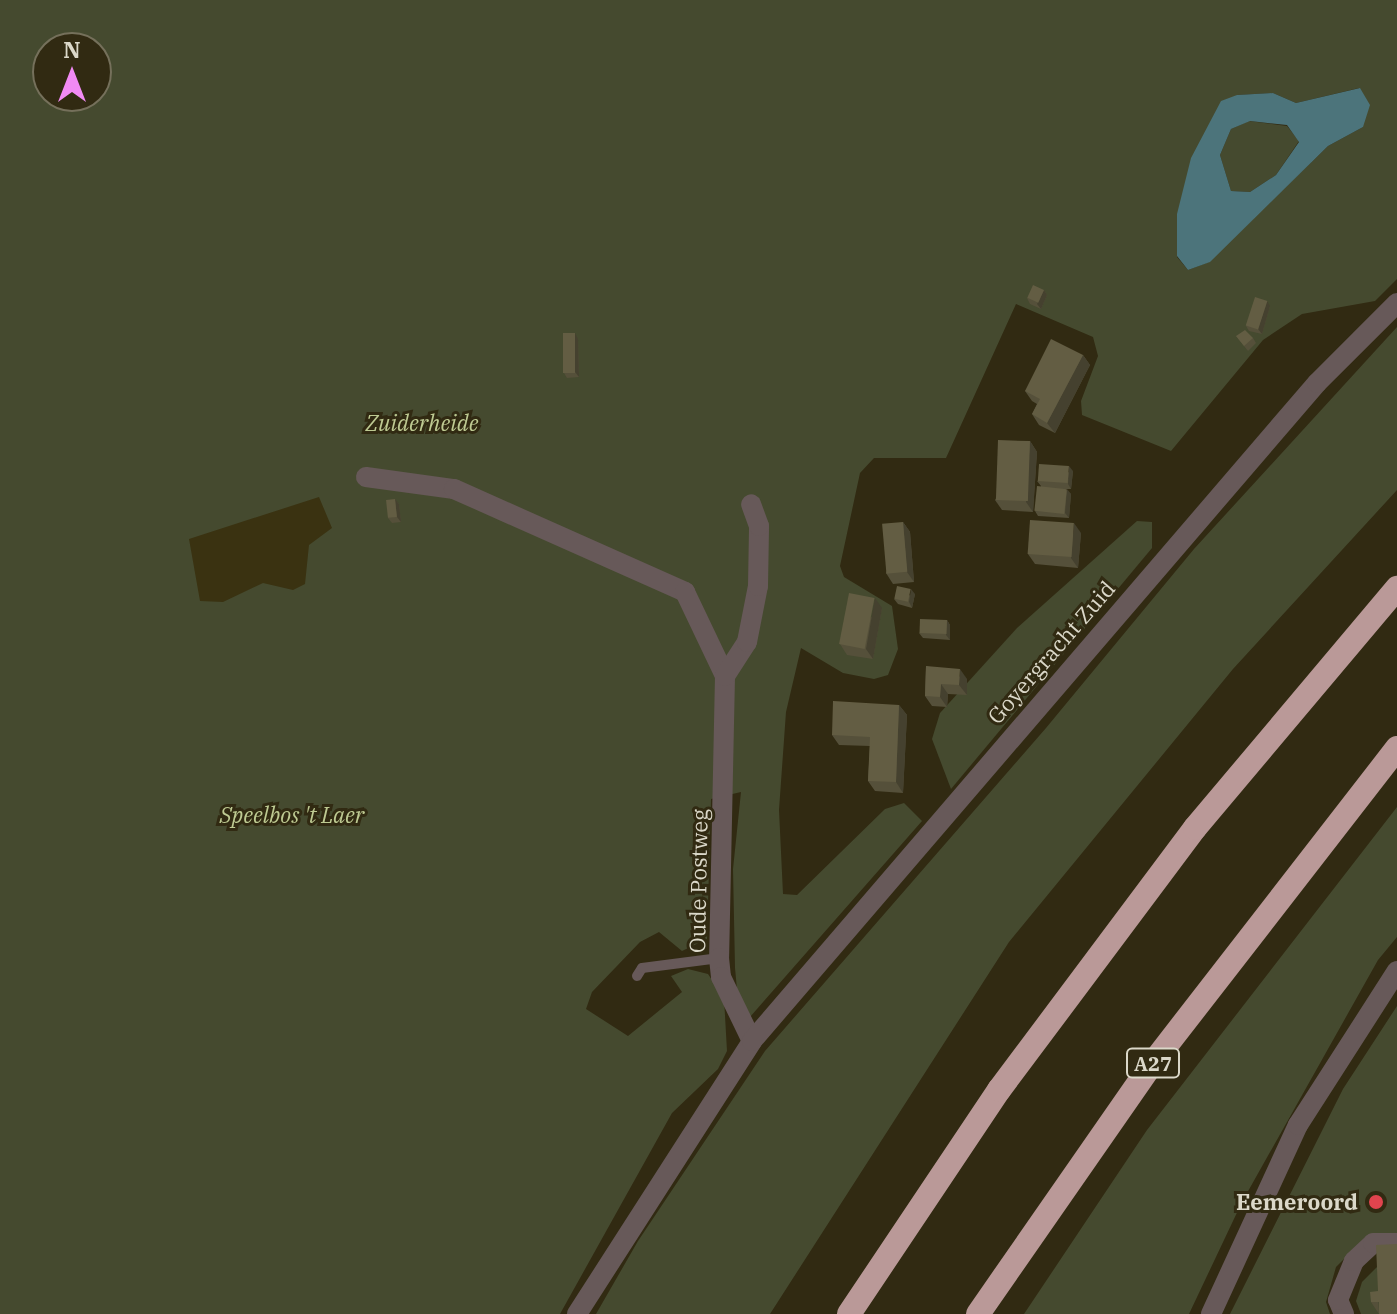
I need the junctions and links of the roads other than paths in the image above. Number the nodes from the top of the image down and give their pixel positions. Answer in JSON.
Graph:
{"nodes":[{"id":1,"x":1397,"y":303,"type":"edge"},
{"id":2,"x":366,"y":477,"type":"dead end"},
{"id":3,"x":751,"y":504,"type":"dead end"},
{"id":4,"x":1397,"y":588,"type":"edge"},
{"id":5,"x":725,"y":676,"type":"junction"},
{"id":6,"x":1397,"y":748,"type":"edge"},
{"id":7,"x":719,"y":958,"type":"junction"},
{"id":8,"x":1397,"y":971,"type":"edge"},
{"id":9,"x":637,"y":976,"type":"dead end"},
{"id":10,"x":752,"y":1041,"type":"junction"},
{"id":11,"x":1397,"y":1243,"type":"edge"},
{"id":12,"x":577,"y":1314,"type":"edge"},
{"id":13,"x":849,"y":1314,"type":"edge"},
{"id":14,"x":978,"y":1314,"type":"edge"},
{"id":15,"x":1211,"y":1314,"type":"edge"},
{"id":16,"x":1344,"y":1314,"type":"edge"}],
"edges":[{"from":1,"to":10,"type":"street","name":"Goyergracht Zuid"},
{"from":2,"to":5,"type":"street","name":"Oude Postweg"},
{"from":3,"to":5,"type":"street"},
{"from":4,"to":13,"type":"highway"},
{"from":5,"to":7,"type":"street","name":"Oude Postweg"},
{"from":6,"to":14,"type":"highway","number":"A27"},
{"from":7,"to":9,"type":"lane"},
{"from":7,"to":10,"type":"street","name":"Oude Postweg"},
{"from":8,"to":15,"type":"street"},
{"from":10,"to":12,"type":"street"},
{"from":11,"to":16,"type":"street"}]}
